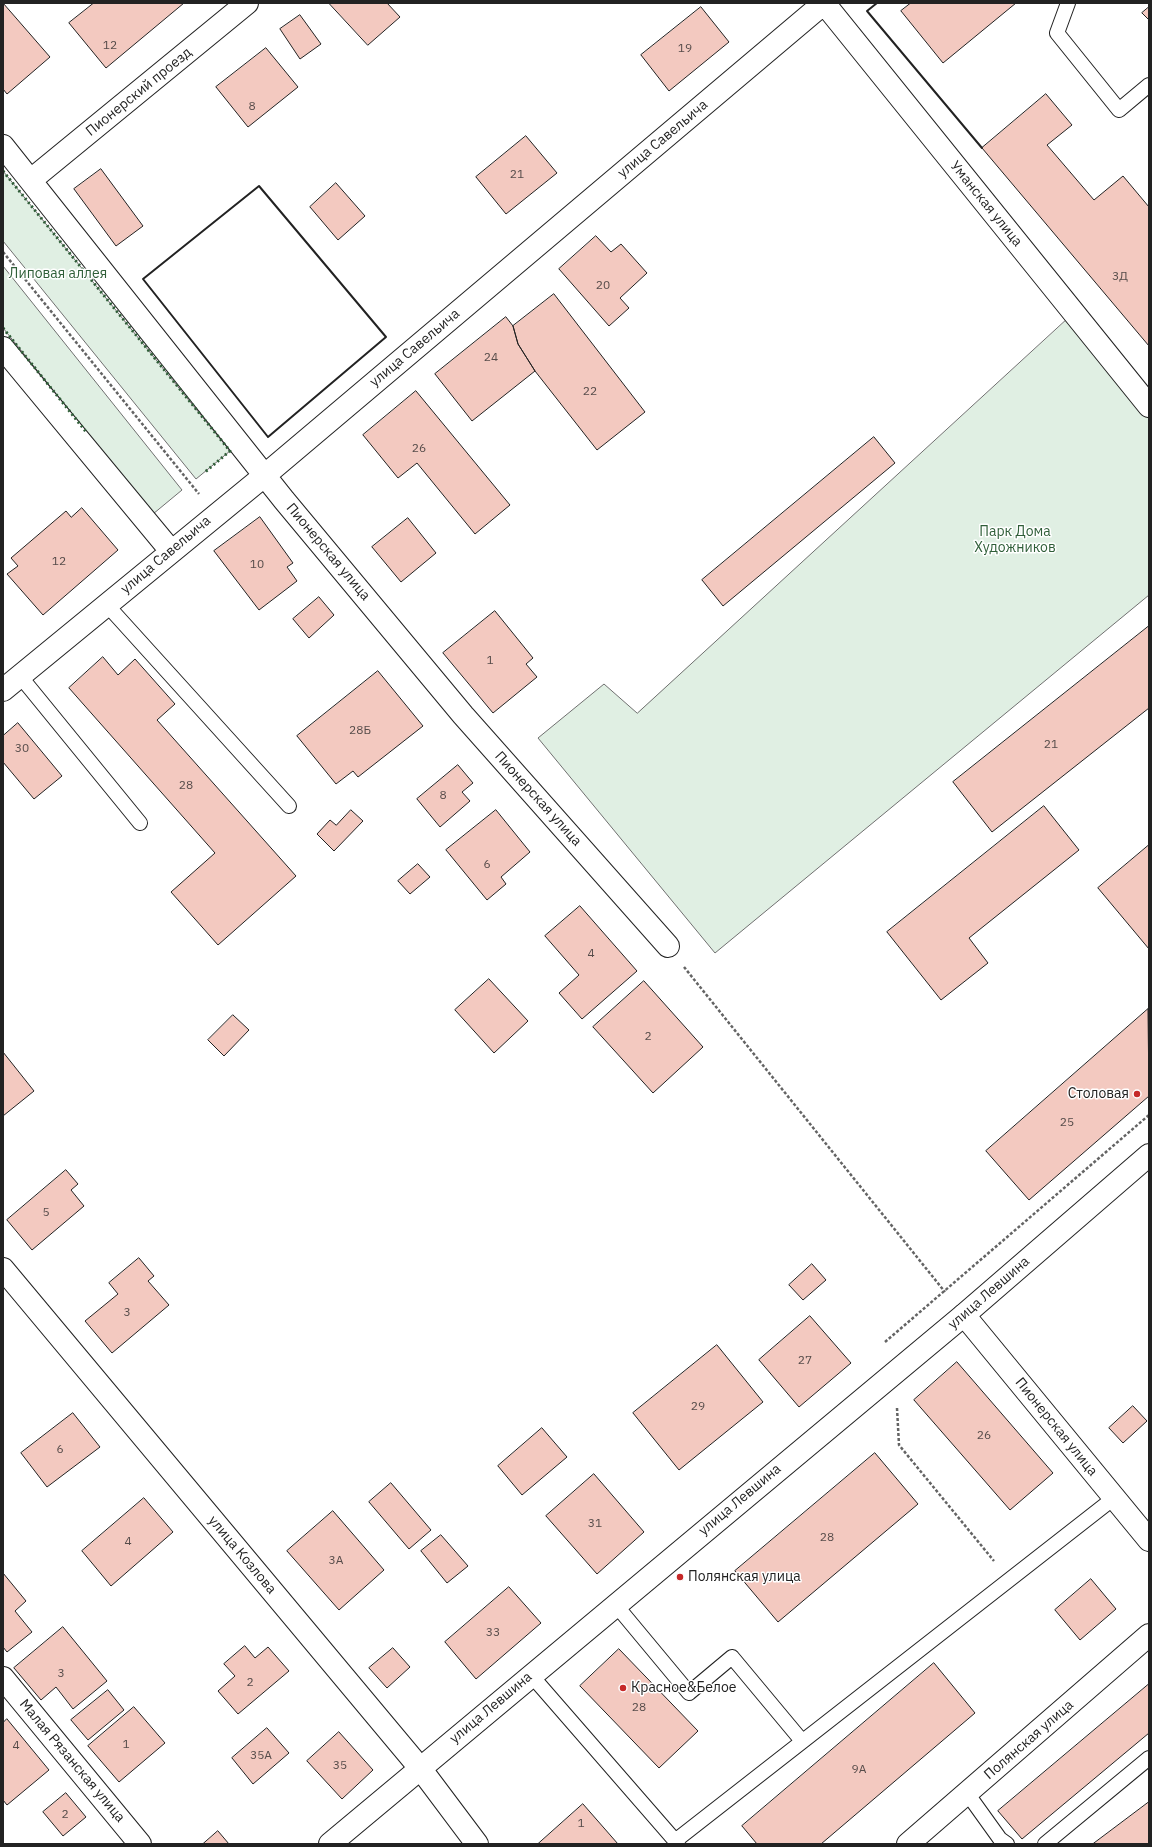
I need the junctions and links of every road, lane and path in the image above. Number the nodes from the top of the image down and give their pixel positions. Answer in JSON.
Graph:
{"nodes":[{"id":1,"x":247,"y":3,"type":"edge"},
{"id":2,"x":824,"y":3,"type":"edge"},
{"id":3,"x":1068,"y":3,"type":"edge"},
{"id":4,"x":1149,"y":86,"type":"edge"},
{"id":5,"x":3,"y":146,"type":"edge"},
{"id":6,"x":31,"y":180,"type":"junction"},
{"id":7,"x":3,"y":252,"type":"edge"},
{"id":8,"x":3,"y":348,"type":"edge"},
{"id":9,"x":1149,"y":406,"type":"edge"},
{"id":10,"x":264,"y":476,"type":"junction"},
{"id":11,"x":215,"y":514,"type":"junction"},
{"id":12,"x":171,"y":551,"type":"junction"},
{"id":13,"x":106,"y":604,"type":"junction"},
{"id":14,"x":20,"y":676,"type":"junction"},
{"id":15,"x":3,"y":690,"type":"edge"},
{"id":16,"x":289,"y":806,"type":"dead end"},
{"id":17,"x":140,"y":823,"type":"dead end"},
{"id":18,"x":668,"y":946,"type":"joint"},
{"id":19,"x":1149,"y":1155,"type":"edge"},
{"id":20,"x":3,"y":1269,"type":"edge"},
{"id":21,"x":964,"y":1315,"type":"junction"},
{"id":22,"x":895,"y":1371,"type":"junction"},
{"id":23,"x":1114,"y":1498,"type":"junction"},
{"id":24,"x":1149,"y":1540,"type":"edge"},
{"id":25,"x":1010,"y":1579,"type":"junction"},
{"id":26,"x":615,"y":1604,"type":"junction"},
{"id":27,"x":1149,"y":1635,"type":"edge"},
{"id":28,"x":531,"y":1675,"type":"junction"},
{"id":29,"x":3,"y":1678,"type":"edge"},
{"id":30,"x":802,"y":1741,"type":"junction"},
{"id":31,"x":1149,"y":1758,"type":"edge"},
{"id":32,"x":420,"y":1768,"type":"junction"},
{"id":33,"x":967,"y":1793,"type":"junction"},
{"id":34,"x":676,"y":1842,"type":"edge"},
{"id":35,"x":140,"y":1844,"type":"edge"},
{"id":36,"x":330,"y":1844,"type":"edge"},
{"id":37,"x":477,"y":1844,"type":"edge"},
{"id":38,"x":908,"y":1844,"type":"edge"},
{"id":39,"x":1007,"y":1844,"type":"edge"},
{"id":40,"x":1045,"y":1844,"type":"edge"}],
"edges":[{"from":1,"to":6,"type":"street","name":"Пионерский проезд"},
{"from":2,"to":9,"type":"street","name":"Уманская улица"},
{"from":2,"to":10,"type":"street","name":"улица Савельича"},
{"from":3,"to":4,"type":"lane"},
{"from":5,"to":6,"type":"street","name":"Пионерская улица"},
{"from":6,"to":10,"type":"street","name":"Пионерская улица"},
{"from":7,"to":11,"type":"path"},
{"from":8,"to":12,"type":"street"},
{"from":10,"to":11,"type":"street","name":"улица Савельича"},
{"from":10,"to":18,"type":"street","name":"Пионерская улица"},
{"from":11,"to":12,"type":"street","name":"улица Савельича"},
{"from":12,"to":13,"type":"street","name":"улица Савельича"},
{"from":13,"to":14,"type":"street","name":"улица Савельича"},
{"from":13,"to":16,"type":"lane"},
{"from":14,"to":15,"type":"street","name":"улица Савельича"},
{"from":14,"to":17,"type":"lane"},
{"from":18,"to":21,"type":"path"},
{"from":19,"to":21,"type":"street","name":"улица Левшина"},
{"from":20,"to":32,"type":"street","name":"улица Козлова"},
{"from":21,"to":22,"type":"street","name":"улица Левшина"},
{"from":21,"to":23,"type":"street","name":"Пионерская улица"},
{"from":22,"to":25,"type":"path"},
{"from":22,"to":26,"type":"street","name":"улица Левшина"},
{"from":23,"to":24,"type":"street","name":"Пионерская улица"},
{"from":23,"to":25,"type":"lane"},
{"from":25,"to":30,"type":"lane"},
{"from":26,"to":28,"type":"street","name":"улица Левшина"},
{"from":26,"to":30,"type":"lane"},
{"from":27,"to":33,"type":"street","name":"Полянская улица"},
{"from":28,"to":32,"type":"street","name":"улица Левшина"},
{"from":28,"to":34,"type":"lane"},
{"from":29,"to":35,"type":"street","name":"Малая Рязанская улица"},
{"from":30,"to":34,"type":"lane"},
{"from":31,"to":40,"type":"lane"},
{"from":32,"to":36,"type":"street","name":"улица Левшина"},
{"from":32,"to":37,"type":"street","name":"улица Козлова"},
{"from":33,"to":38,"type":"street","name":"Полянская улица"},
{"from":33,"to":39,"type":"lane"}]}
